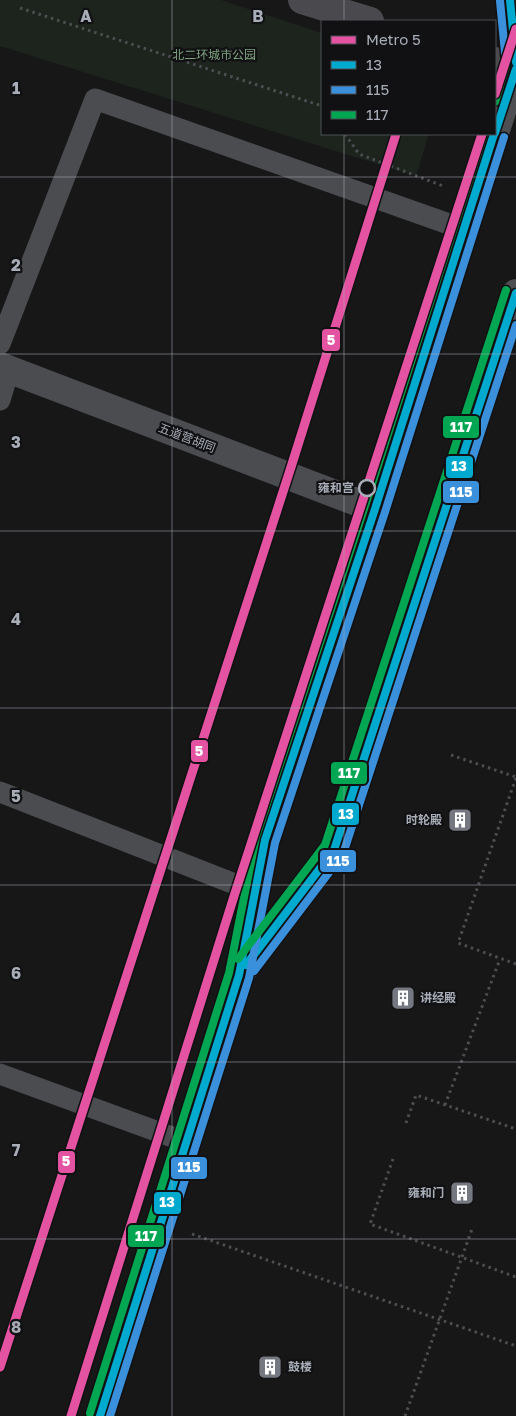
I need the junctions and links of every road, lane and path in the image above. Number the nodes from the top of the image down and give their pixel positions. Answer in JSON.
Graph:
{"nodes":[{"id":1,"x":302,"y":0,"type":"edge"},
{"id":2,"x":510,"y":0,"type":"edge"},
{"id":3,"x":20,"y":8,"type":"dead end"},
{"id":4,"x":367,"y":20,"type":"edge"},
{"id":5,"x":496,"y":61,"type":"edge"},
{"id":6,"x":516,"y":62,"type":"edge"},
{"id":7,"x":516,"y":68,"type":"edge"},
{"id":8,"x":321,"y":106,"type":"edge"},
{"id":9,"x":496,"y":130,"type":"edge"},
{"id":10,"x":346,"y":135,"type":"edge"},
{"id":11,"x":494,"y":135,"type":"edge"},
{"id":12,"x":473,"y":198,"type":"junction"},
{"id":13,"x":463,"y":229,"type":"junction"},
{"id":14,"x":516,"y":293,"type":"edge"},
{"id":15,"x":0,"y":344,"type":"edge"},
{"id":16,"x":5,"y":368,"type":"edge"},
{"id":17,"x":0,"y":400,"type":"edge"},
{"id":18,"x":375,"y":509,"type":"junction"},
{"id":19,"x":451,"y":755,"type":"dead end"},
{"id":20,"x":516,"y":777,"type":"edge"},
{"id":21,"x":0,"y":792,"type":"edge"},
{"id":22,"x":255,"y":892,"type":"junction"},
{"id":23,"x":500,"y":959,"type":"junction"},
{"id":24,"x":516,"y":964,"type":"edge"},
{"id":25,"x":239,"y":975,"type":"junction"},
{"id":26,"x":0,"y":1074,"type":"edge"},
{"id":27,"x":446,"y":1105,"type":"junction"},
{"id":28,"x":406,"y":1123,"type":"dead end"},
{"id":29,"x":516,"y":1129,"type":"edge"},
{"id":30,"x":186,"y":1142,"type":"junction"},
{"id":31,"x":393,"y":1159,"type":"dead end"},
{"id":32,"x":160,"y":1223,"type":"junction"},
{"id":33,"x":472,"y":1229,"type":"dead end"},
{"id":34,"x":462,"y":1258,"type":"junction"},
{"id":35,"x":516,"y":1277,"type":"edge"},
{"id":36,"x":440,"y":1320,"type":"junction"},
{"id":37,"x":516,"y":1346,"type":"edge"},
{"id":38,"x":100,"y":1416,"type":"edge"},
{"id":39,"x":405,"y":1416,"type":"edge"}],
"edges":[{"from":1,"to":4,"type":"street"},
{"from":2,"to":6,"type":"main road"},
{"from":3,"to":8,"type":"path"},
{"from":5,"to":7,"type":"street"},
{"from":7,"to":9,"type":"main road"},
{"from":10,"to":12,"type":"path"},
{"from":11,"to":12,"type":"main road"},
{"from":12,"to":13,"type":"main road"},
{"from":13,"to":15,"type":"lane"},
{"from":13,"to":18,"type":"main road"},
{"from":14,"to":25,"type":"main road"},
{"from":16,"to":17,"type":"lane"},
{"from":16,"to":18,"type":"street","name":"五道营胡同"},
{"from":18,"to":22,"type":"main road"},
{"from":19,"to":20,"type":"path"},
{"from":20,"to":23,"type":"path"},
{"from":21,"to":22,"type":"lane"},
{"from":22,"to":25,"type":"main road"},
{"from":23,"to":24,"type":"path"},
{"from":23,"to":27,"type":"path"},
{"from":25,"to":30,"type":"main road"},
{"from":26,"to":30,"type":"lane"},
{"from":27,"to":28,"type":"path"},
{"from":27,"to":29,"type":"path"},
{"from":30,"to":32,"type":"main road"},
{"from":31,"to":34,"type":"path"},
{"from":32,"to":36,"type":"path"},
{"from":32,"to":38,"type":"main road"},
{"from":33,"to":34,"type":"path"},
{"from":34,"to":35,"type":"path"},
{"from":34,"to":36,"type":"path"},
{"from":36,"to":37,"type":"path"},
{"from":36,"to":39,"type":"path"}]}
